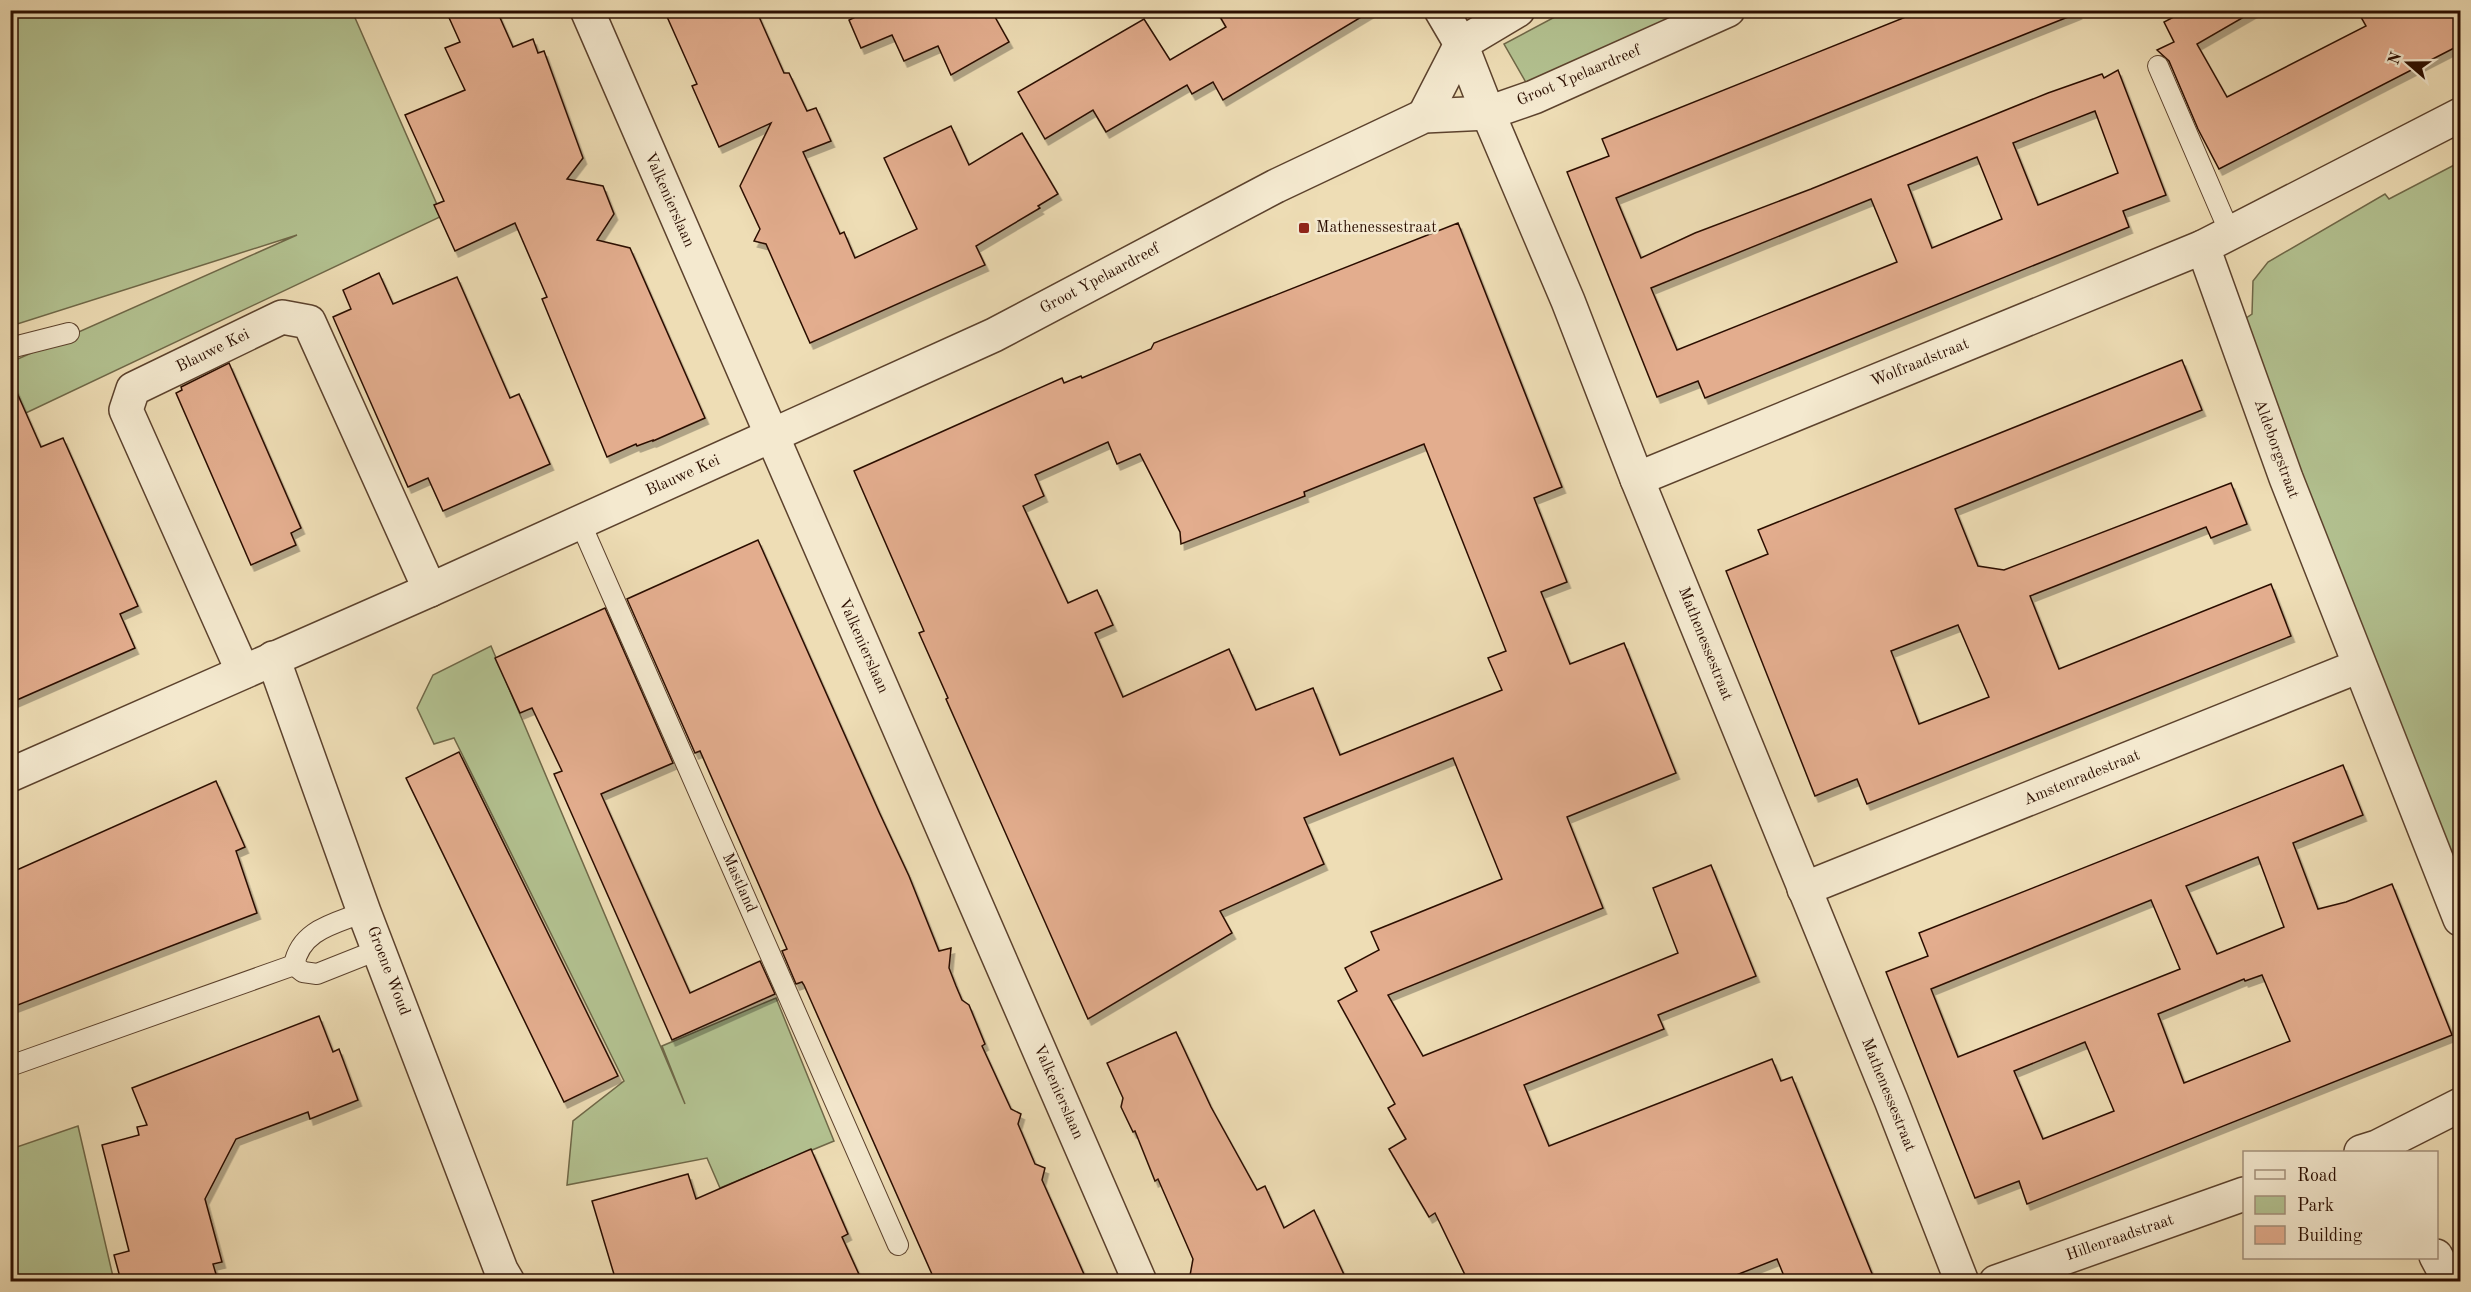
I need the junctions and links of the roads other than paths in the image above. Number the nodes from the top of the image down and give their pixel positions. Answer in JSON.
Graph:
{"nodes":[{"id":1,"x":587,"y":10,"type":"edge"},
{"id":2,"x":1441,"y":10,"type":"edge"},
{"id":3,"x":1518,"y":10,"type":"edge"},
{"id":4,"x":1728,"y":10,"type":"edge"},
{"id":5,"x":1461,"y":44,"type":"junction"},
{"id":6,"x":2158,"y":66,"type":"dead end"},
{"id":7,"x":1488,"y":113,"type":"junction"},
{"id":8,"x":1424,"y":116,"type":"junction"},
{"id":9,"x":2460,"y":116,"type":"edge"},
{"id":10,"x":2216,"y":240,"type":"junction"},
{"id":11,"x":69,"y":333,"type":"dead end"},
{"id":12,"x":10,"y":348,"type":"edge"},
{"id":13,"x":772,"y":436,"type":"junction"},
{"id":14,"x":1637,"y":479,"type":"junction"},
{"id":15,"x":580,"y":522,"type":"junction"},
{"id":16,"x":430,"y":590,"type":"junction"},
{"id":17,"x":273,"y":658,"type":"junction"},
{"id":18,"x":2359,"y":666,"type":"junction"},
{"id":19,"x":243,"y":672,"type":"junction"},
{"id":20,"x":10,"y":775,"type":"edge"},
{"id":21,"x":1804,"y":889,"type":"junction"},
{"id":22,"x":364,"y":912,"type":"junction"},
{"id":23,"x":2460,"y":919,"type":"edge"},
{"id":24,"x":380,"y":949,"type":"junction"},
{"id":25,"x":294,"y":965,"type":"junction"},
{"id":26,"x":10,"y":1066,"type":"edge"},
{"id":27,"x":2460,"y":1105,"type":"edge"},
{"id":28,"x":2373,"y":1151,"type":"edge"},
{"id":29,"x":2243,"y":1194,"type":"edge"},
{"id":30,"x":898,"y":1245,"type":"dead end"},
{"id":31,"x":2438,"y":1259,"type":"edge"},
{"id":32,"x":508,"y":1281,"type":"edge"},
{"id":33,"x":1140,"y":1281,"type":"edge"},
{"id":34,"x":1962,"y":1281,"type":"edge"},
{"id":35,"x":1996,"y":1281,"type":"edge"},
{"id":36,"x":2450,"y":1281,"type":"edge"}],
"edges":[{"from":1,"to":13,"type":"street","name":"Valkenierslaan"},
{"from":2,"to":5,"type":"street","name":"Mathenessestraat"},
{"from":3,"to":5,"type":"street"},
{"from":4,"to":7,"type":"street","name":"Groot Ypelaardreef"},
{"from":5,"to":7,"type":"street","name":"Mathenessestraat"},
{"from":5,"to":8,"type":"street"},
{"from":6,"to":10,"type":"lane"},
{"from":7,"to":8,"type":"street","name":"Groot Ypelaardreef"},
{"from":7,"to":14,"type":"street","name":"Mathenessestraat"},
{"from":8,"to":13,"type":"street","name":"Groot Ypelaardreef"},
{"from":9,"to":10,"type":"street"},
{"from":10,"to":14,"type":"street","name":"Wolfraadstraat"},
{"from":10,"to":18,"type":"street","name":"Aldeborgstraat"},
{"from":11,"to":12,"type":"lane"},
{"from":13,"to":15,"type":"street","name":"Blauwe Kei"},
{"from":13,"to":33,"type":"street","name":"Valkenierslaan"},
{"from":14,"to":21,"type":"street","name":"Mathenessestraat"},
{"from":15,"to":16,"type":"street","name":"Blauwe Kei"},
{"from":15,"to":30,"type":"lane","name":"Mastland"},
{"from":16,"to":17,"type":"street","name":"Blauwe Kei"},
{"from":16,"to":19,"type":"street","name":"Blauwe Kei"},
{"from":17,"to":19,"type":"street","name":"Blauwe Kei"},
{"from":17,"to":22,"type":"street","name":"Groene Woud"},
{"from":18,"to":21,"type":"street","name":"Amstenradestraat"},
{"from":18,"to":23,"type":"street","name":"Aldeborgstraat"},
{"from":19,"to":20,"type":"street","name":"Blauwe Kei"},
{"from":21,"to":34,"type":"street","name":"Mathenessestraat"},
{"from":22,"to":24,"type":"street","name":"Groene Woud"},
{"from":22,"to":25,"type":"lane"},
{"from":24,"to":25,"type":"lane"},
{"from":24,"to":32,"type":"street","name":"Groene Woud"},
{"from":25,"to":26,"type":"lane"},
{"from":27,"to":28,"type":"street"},
{"from":29,"to":35,"type":"street","name":"Hillenraadstraat"},
{"from":31,"to":36,"type":"street"}]}
